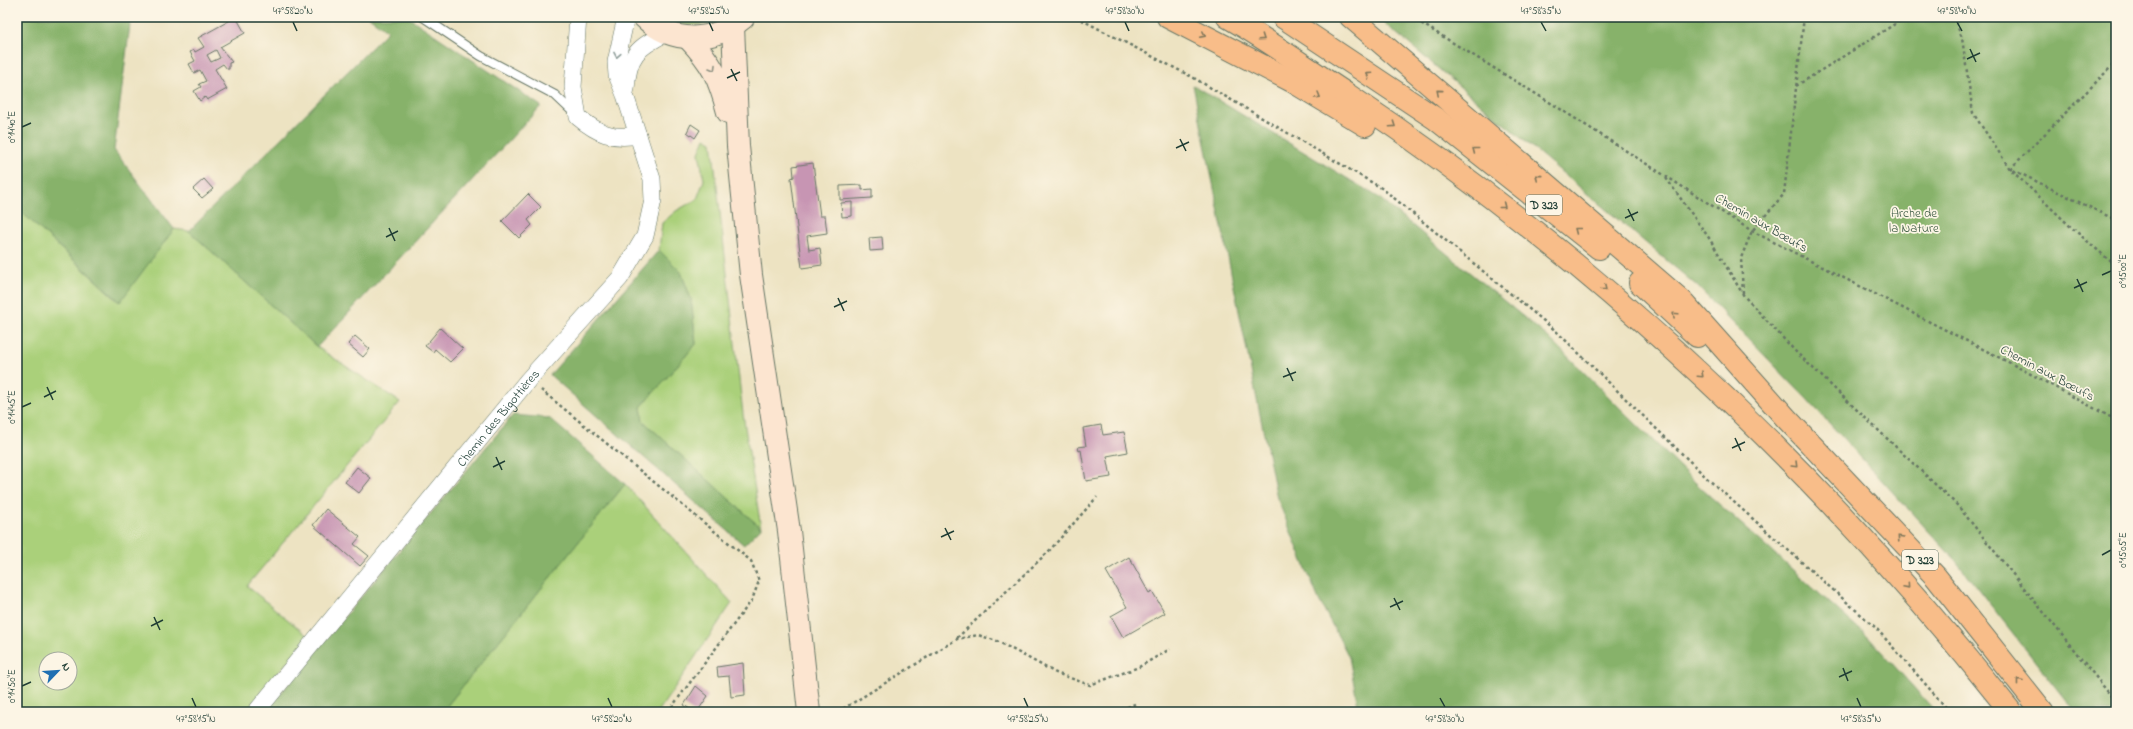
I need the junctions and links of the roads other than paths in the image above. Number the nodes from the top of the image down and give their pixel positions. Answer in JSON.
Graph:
{"nodes":[{"id":1,"x":423,"y":17,"type":"edge"},
{"id":2,"x":578,"y":17,"type":"edge"},
{"id":3,"x":626,"y":17,"type":"edge"},
{"id":4,"x":644,"y":17,"type":"edge"},
{"id":5,"x":1168,"y":17,"type":"edge"},
{"id":6,"x":1228,"y":17,"type":"edge"},
{"id":7,"x":1283,"y":17,"type":"edge"},
{"id":8,"x":1351,"y":17,"type":"edge"},
{"id":9,"x":739,"y":21,"type":"edge"},
{"id":10,"x":666,"y":33,"type":"junction"},
{"id":11,"x":688,"y":38,"type":"junction"},
{"id":12,"x":625,"y":95,"type":"junction"},
{"id":13,"x":578,"y":117,"type":"junction"},
{"id":14,"x":638,"y":135,"type":"junction"},
{"id":15,"x":738,"y":146,"type":"junction"},
{"id":16,"x":1473,"y":182,"type":"junction"},
{"id":17,"x":1786,"y":418,"type":"junction"},
{"id":18,"x":256,"y":712,"type":"edge"},
{"id":19,"x":809,"y":712,"type":"edge"},
{"id":20,"x":2011,"y":712,"type":"edge"},
{"id":21,"x":2043,"y":712,"type":"edge"}],
"edges":[{"from":1,"to":13,"type":"lane"},
{"from":2,"to":13,"type":"street"},
{"from":3,"to":12,"type":"street","name":"Chemin des Bigottières","one_way":true},
{"from":4,"to":10,"type":"main road"},
{"from":5,"to":16,"type":"highway","one_way":true},
{"from":6,"to":16,"type":"highway","number":"D 323","one_way":true},
{"from":17,"to":7,"type":"highway","number":"D 323","one_way":true},
{"from":17,"to":8,"type":"highway","one_way":true},
{"from":9,"to":11,"type":"main road"},
{"from":9,"to":15,"type":"main road"},
{"from":10,"to":11,"type":"main road"},
{"from":10,"to":12,"type":"street"},
{"from":11,"to":15,"type":"main road","one_way":true},
{"from":12,"to":14,"type":"street","name":"Chemin des Bigottières"},
{"from":13,"to":14,"type":"street"},
{"from":14,"to":18,"type":"street","name":"Chemin des Bigottières"},
{"from":15,"to":19,"type":"main road"},
{"from":16,"to":20,"type":"highway","number":"D 323","one_way":true},
{"from":21,"to":17,"type":"highway","number":"D 323","one_way":true}]}
